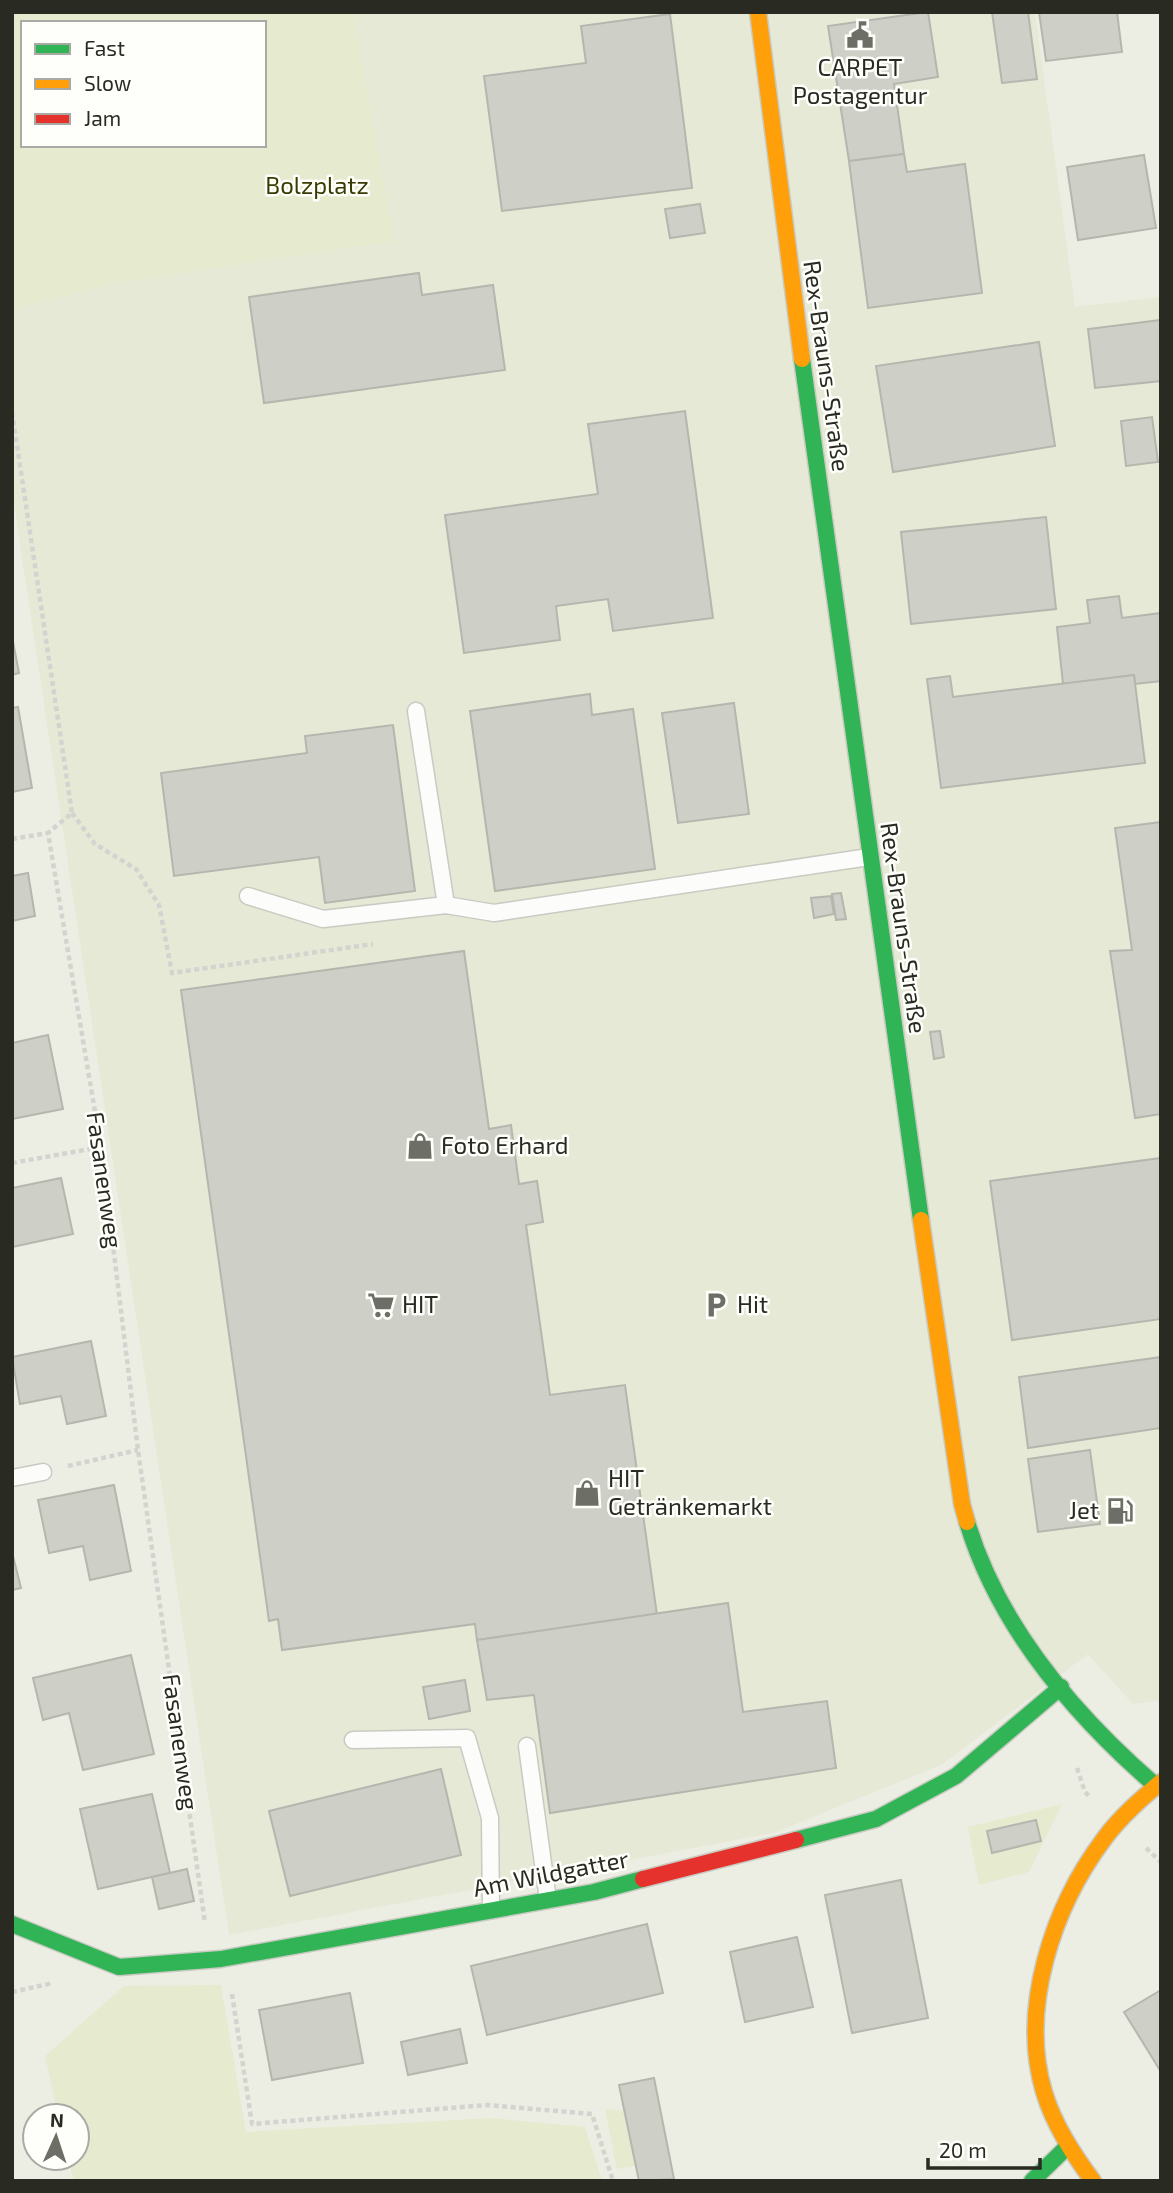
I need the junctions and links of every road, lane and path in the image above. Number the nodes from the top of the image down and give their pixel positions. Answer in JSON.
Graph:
{"nodes":[{"id":1,"x":758,"y":12,"type":"edge"},
{"id":2,"x":12,"y":412,"type":"edge"},
{"id":3,"x":416,"y":711,"type":"dead end"},
{"id":4,"x":48,"y":833,"type":"junction"},
{"id":5,"x":12,"y":839,"type":"edge"},
{"id":6,"x":869,"y":857,"type":"junction"},
{"id":7,"x":248,"y":896,"type":"dead end"},
{"id":8,"x":446,"y":905,"type":"junction"},
{"id":9,"x":101,"y":1147,"type":"junction"},
{"id":10,"x":12,"y":1163,"type":"edge"},
{"id":11,"x":138,"y":1450,"type":"junction"},
{"id":12,"x":43,"y":1472,"type":"joint"},
{"id":13,"x":12,"y":1478,"type":"edge"},
{"id":14,"x":1061,"y":1687,"type":"junction"},
{"id":15,"x":353,"y":1740,"type":"dead end"},
{"id":16,"x":527,"y":1746,"type":"dead end"},
{"id":17,"x":1159,"y":1784,"type":"edge"},
{"id":18,"x":548,"y":1900,"type":"junction"},
{"id":19,"x":491,"y":1910,"type":"junction"},
{"id":20,"x":12,"y":1924,"type":"edge"},
{"id":21,"x":221,"y":1959,"type":"junction"},
{"id":22,"x":1067,"y":2147,"type":"junction"},
{"id":23,"x":613,"y":2181,"type":"edge"},
{"id":24,"x":1031,"y":2181,"type":"edge"},
{"id":25,"x":1093,"y":2181,"type":"edge"}],
"edges":[{"from":1,"to":6,"type":"street","name":"Rex-Brauns-Straße"},
{"from":2,"to":4,"type":"path"},
{"from":3,"to":8,"type":"lane"},
{"from":4,"to":5,"type":"path"},
{"from":4,"to":9,"type":"path","name":"Fasanenweg"},
{"from":6,"to":8,"type":"lane"},
{"from":6,"to":14,"type":"street","name":"Rex-Brauns-Straße"},
{"from":7,"to":8,"type":"lane"},
{"from":9,"to":10,"type":"path"},
{"from":9,"to":11,"type":"path","name":"Fasanenweg"},
{"from":11,"to":12,"type":"path"},
{"from":11,"to":21,"type":"path","name":"Fasanenweg"},
{"from":12,"to":13,"type":"lane"},
{"from":14,"to":17,"type":"street","name":"Rex-Brauns-Straße"},
{"from":14,"to":18,"type":"street","name":"Am Wildgatter"},
{"from":15,"to":19,"type":"lane"},
{"from":16,"to":18,"type":"lane"},
{"from":17,"to":22,"type":"street"},
{"from":18,"to":19,"type":"street","name":"Am Wildgatter"},
{"from":19,"to":21,"type":"street","name":"Am Wildgatter"},
{"from":20,"to":21,"type":"street","name":"Am Wildgatter"},
{"from":21,"to":23,"type":"path","name":"Fasanenweg"},
{"from":22,"to":24,"type":"street"},
{"from":22,"to":25,"type":"street"}]}
